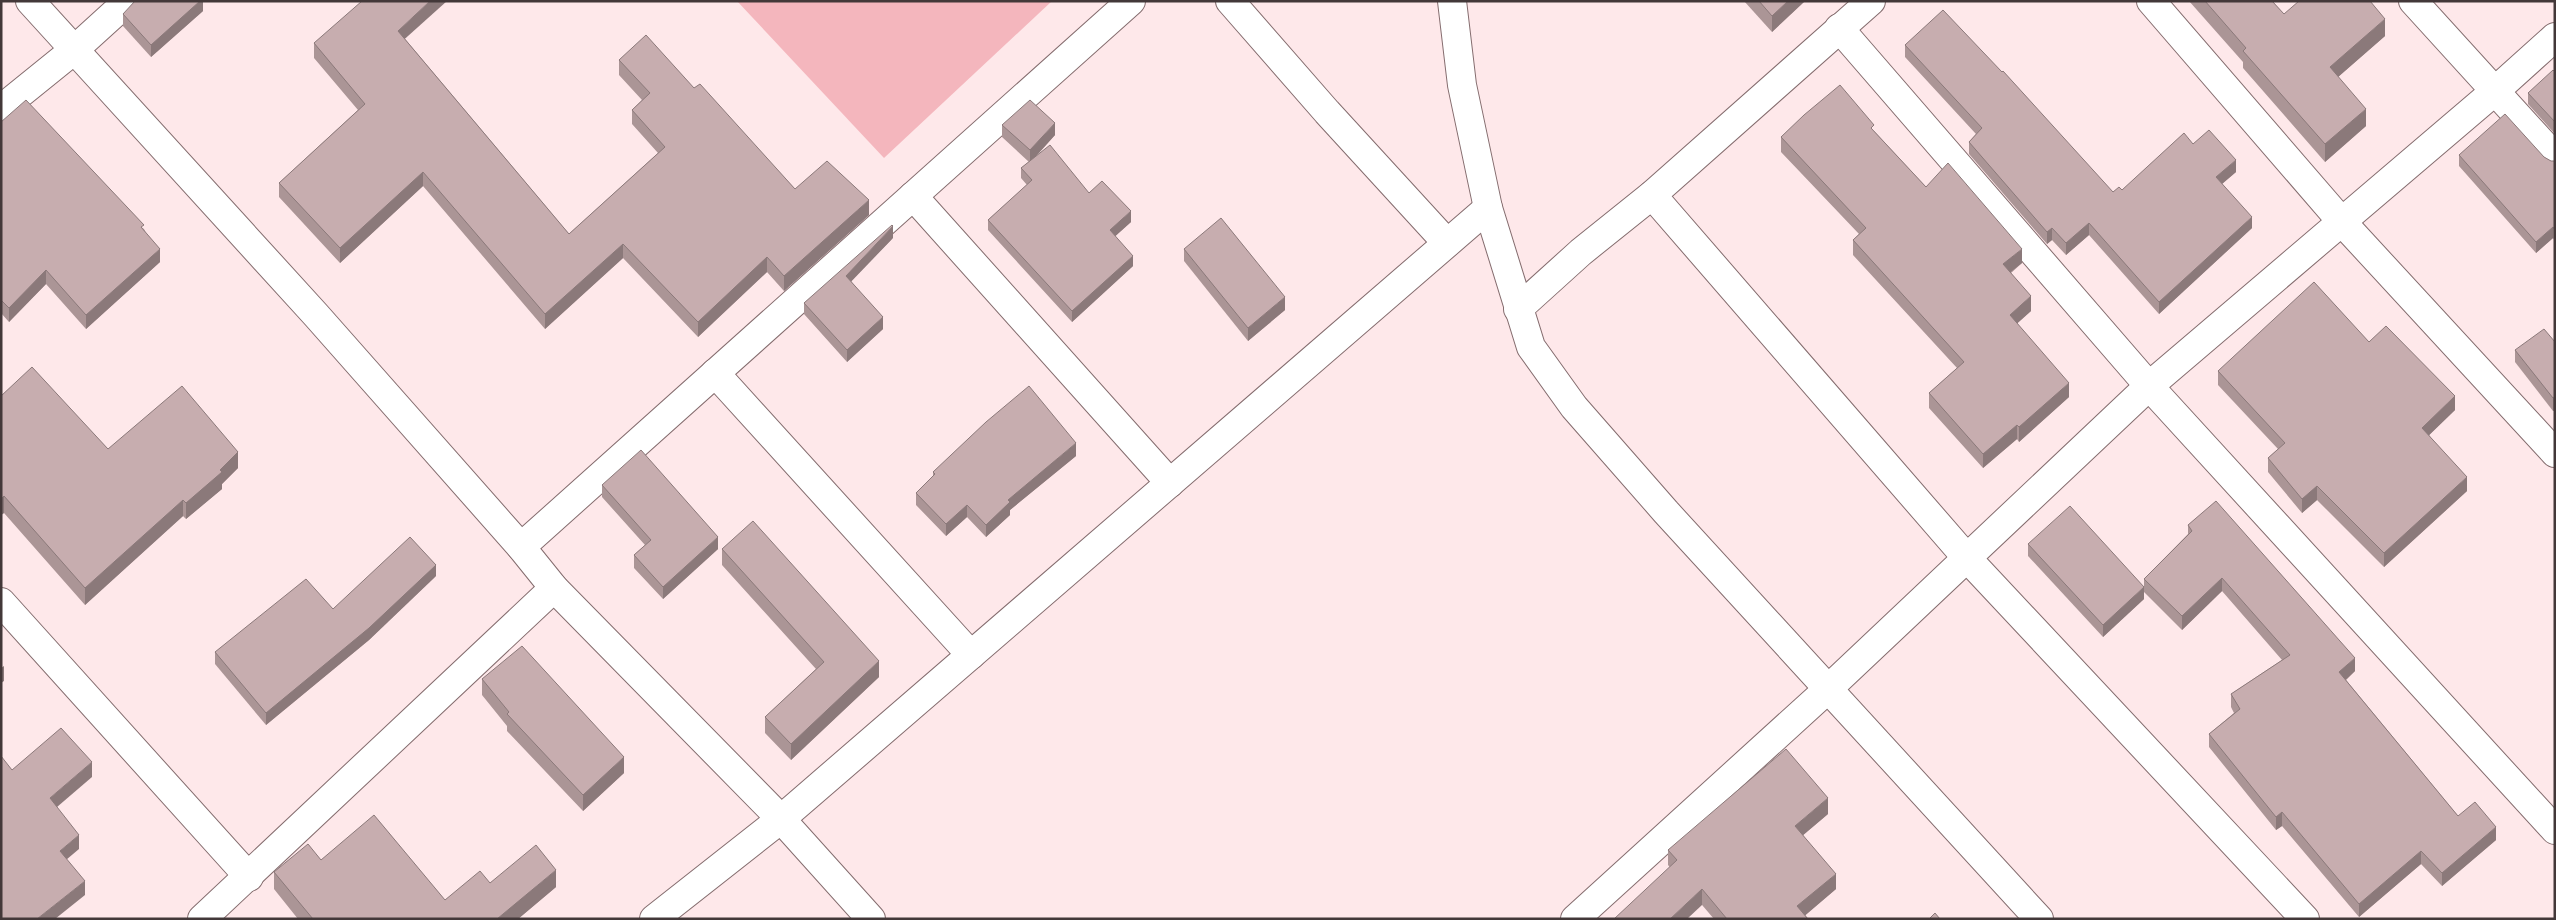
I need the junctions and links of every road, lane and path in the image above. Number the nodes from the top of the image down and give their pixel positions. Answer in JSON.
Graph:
{"nodes":[{"id":1,"x":30,"y":1,"type":"edge"},
{"id":2,"x":128,"y":1,"type":"edge"},
{"id":3,"x":1131,"y":1,"type":"edge"},
{"id":4,"x":1230,"y":1,"type":"edge"},
{"id":5,"x":1452,"y":1,"type":"edge"},
{"id":6,"x":1871,"y":1,"type":"edge"},
{"id":7,"x":2151,"y":1,"type":"edge"},
{"id":8,"x":2413,"y":1,"type":"edge"},
{"id":9,"x":1839,"y":28,"type":"junction"},
{"id":10,"x":2555,"y":37,"type":"edge"},
{"id":11,"x":74,"y":50,"type":"junction"},
{"id":12,"x":2495,"y":91,"type":"junction"},
{"id":13,"x":1,"y":109,"type":"edge"},
{"id":14,"x":2555,"y":158,"type":"edge"},
{"id":15,"x":1652,"y":195,"type":"junction"},
{"id":16,"x":913,"y":196,"type":"junction"},
{"id":17,"x":1488,"y":208,"type":"junction"},
{"id":18,"x":2342,"y":222,"type":"junction"},
{"id":19,"x":1447,"y":243,"type":"junction"},
{"id":20,"x":1518,"y":309,"type":"junction"},
{"id":21,"x":715,"y":374,"type":"junction"},
{"id":22,"x":2149,"y":386,"type":"junction"},
{"id":23,"x":2555,"y":453,"type":"edge"},
{"id":24,"x":1170,"y":483,"type":"junction"},
{"id":25,"x":521,"y":547,"type":"junction"},
{"id":26,"x":1966,"y":557,"type":"junction"},
{"id":27,"x":554,"y":588,"type":"junction"},
{"id":28,"x":1,"y":602,"type":"edge"},
{"id":29,"x":971,"y":655,"type":"junction"},
{"id":30,"x":1828,"y":689,"type":"junction"},
{"id":31,"x":781,"y":819,"type":"junction"},
{"id":32,"x":2555,"y":830,"type":"edge"},
{"id":33,"x":249,"y":877,"type":"junction"},
{"id":34,"x":202,"y":919,"type":"edge"},
{"id":35,"x":654,"y":919,"type":"edge"},
{"id":36,"x":871,"y":919,"type":"edge"},
{"id":37,"x":1575,"y":919,"type":"edge"},
{"id":38,"x":2039,"y":919,"type":"edge"},
{"id":39,"x":2304,"y":919,"type":"edge"}],
"edges":[{"from":1,"to":11,"type":"street"},
{"from":2,"to":11,"type":"street"},
{"from":3,"to":16,"type":"street"},
{"from":4,"to":19,"type":"street"},
{"from":5,"to":17,"type":"street"},
{"from":6,"to":9,"type":"street"},
{"from":7,"to":18,"type":"street"},
{"from":8,"to":12,"type":"street"},
{"from":9,"to":15,"type":"street"},
{"from":9,"to":22,"type":"street"},
{"from":10,"to":12,"type":"street"},
{"from":11,"to":13,"type":"street"},
{"from":11,"to":25,"type":"street"},
{"from":12,"to":14,"type":"street"},
{"from":12,"to":18,"type":"street"},
{"from":15,"to":20,"type":"street"},
{"from":15,"to":26,"type":"street"},
{"from":16,"to":21,"type":"street"},
{"from":16,"to":24,"type":"street"},
{"from":17,"to":19,"type":"street"},
{"from":17,"to":20,"type":"street"},
{"from":18,"to":22,"type":"street"},
{"from":18,"to":23,"type":"street"},
{"from":19,"to":24,"type":"street"},
{"from":20,"to":30,"type":"street"},
{"from":21,"to":25,"type":"street"},
{"from":21,"to":29,"type":"street"},
{"from":22,"to":26,"type":"street"},
{"from":22,"to":32,"type":"street"},
{"from":24,"to":29,"type":"street"},
{"from":25,"to":27,"type":"street"},
{"from":26,"to":30,"type":"street"},
{"from":26,"to":39,"type":"street"},
{"from":27,"to":31,"type":"street"},
{"from":27,"to":33,"type":"street"},
{"from":28,"to":33,"type":"street"},
{"from":29,"to":31,"type":"street"},
{"from":30,"to":37,"type":"street"},
{"from":30,"to":38,"type":"street"},
{"from":31,"to":35,"type":"street"},
{"from":31,"to":36,"type":"street"},
{"from":33,"to":34,"type":"street"}]}
